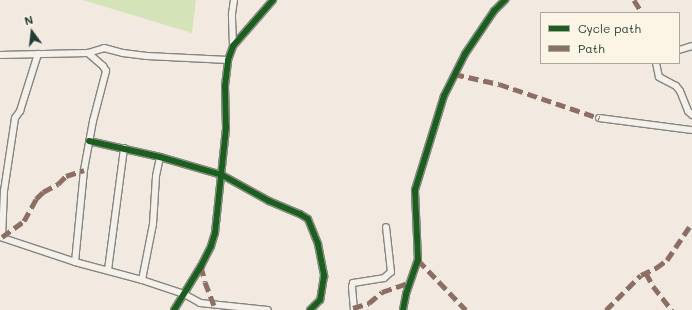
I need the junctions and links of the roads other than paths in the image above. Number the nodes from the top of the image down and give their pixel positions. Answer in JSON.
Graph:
{"nodes":[{"id":1,"x":234,"y":0,"type":"edge"},
{"id":2,"x":273,"y":0,"type":"edge"},
{"id":3,"x":505,"y":0,"type":"edge"},
{"id":4,"x":233,"y":46,"type":"junction"},
{"id":5,"x":692,"y":46,"type":"edge"},
{"id":6,"x":680,"y":50,"type":"edge"},
{"id":7,"x":38,"y":54,"type":"junction"},
{"id":8,"x":88,"y":54,"type":"junction"},
{"id":9,"x":0,"y":55,"type":"edge"},
{"id":10,"x":228,"y":60,"type":"junction"},
{"id":11,"x":656,"y":64,"type":"edge"},
{"id":12,"x":692,"y":115,"type":"edge"},
{"id":13,"x":599,"y":118,"type":"dead end"},
{"id":14,"x":692,"y":130,"type":"edge"},
{"id":15,"x":89,"y":141,"type":"junction"},
{"id":16,"x":124,"y":148,"type":"junction"},
{"id":17,"x":160,"y":157,"type":"junction"},
{"id":18,"x":222,"y":175,"type":"junction"},
{"id":19,"x":386,"y":227,"type":"dead end"},
{"id":20,"x":1,"y":237,"type":"edge"},
{"id":21,"x":75,"y":262,"type":"junction"},
{"id":22,"x":108,"y":270,"type":"junction"},
{"id":23,"x":142,"y":280,"type":"junction"},
{"id":24,"x":184,"y":294,"type":"junction"},
{"id":25,"x":174,"y":310,"type":"edge"},
{"id":26,"x":268,"y":310,"type":"edge"},
{"id":27,"x":310,"y":310,"type":"edge"},
{"id":28,"x":354,"y":310,"type":"edge"},
{"id":29,"x":403,"y":310,"type":"edge"}],
"edges":[{"from":1,"to":4,"type":"street"},
{"from":2,"to":4,"type":"street"},
{"from":3,"to":29,"type":"street"},
{"from":4,"to":10,"type":"street"},
{"from":5,"to":6,"type":"street"},
{"from":7,"to":8,"type":"street"},
{"from":7,"to":9,"type":"street"},
{"from":7,"to":20,"type":"street"},
{"from":8,"to":10,"type":"street"},
{"from":8,"to":15,"type":"street"},
{"from":10,"to":18,"type":"street"},
{"from":11,"to":12,"type":"street"},
{"from":13,"to":14,"type":"street"},
{"from":15,"to":16,"type":"street"},
{"from":15,"to":21,"type":"street"},
{"from":16,"to":17,"type":"street"},
{"from":16,"to":22,"type":"street"},
{"from":17,"to":18,"type":"street"},
{"from":17,"to":23,"type":"street"},
{"from":18,"to":24,"type":"street"},
{"from":18,"to":27,"type":"street"},
{"from":19,"to":28,"type":"street"},
{"from":20,"to":21,"type":"street"},
{"from":21,"to":22,"type":"street"},
{"from":22,"to":23,"type":"street"},
{"from":23,"to":24,"type":"street"},
{"from":24,"to":25,"type":"street"},
{"from":24,"to":26,"type":"street"}]}
